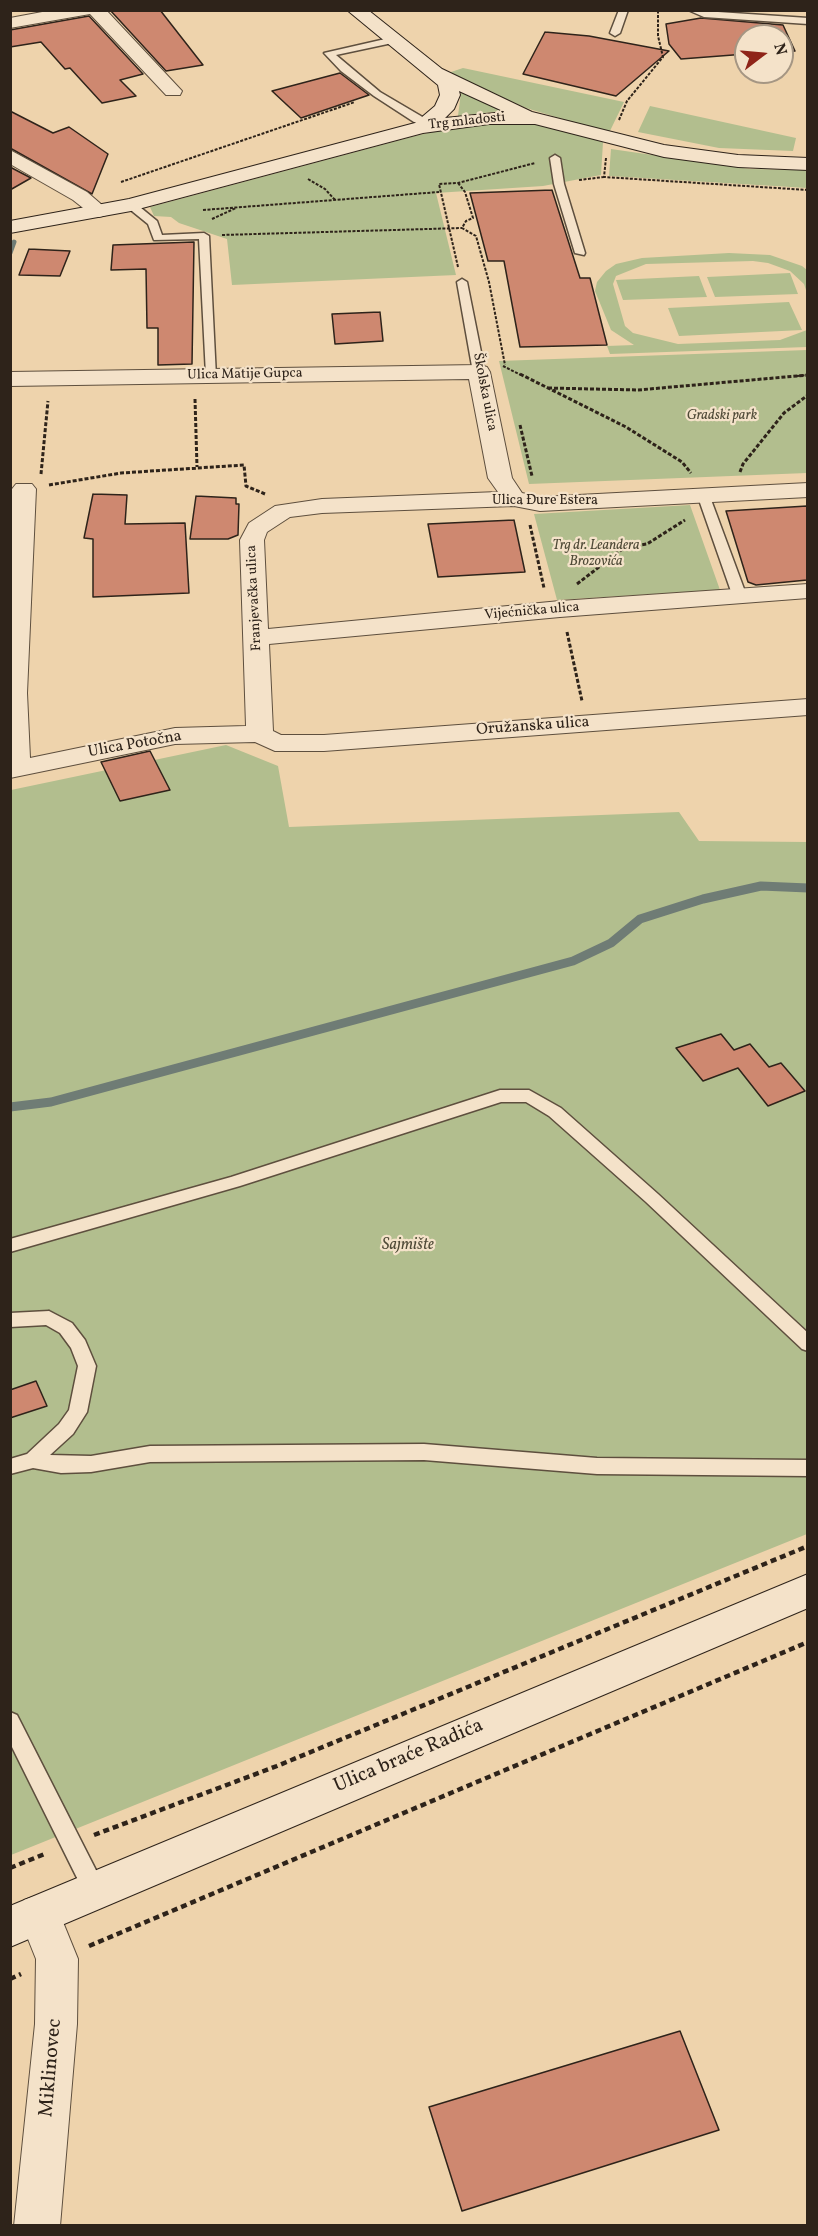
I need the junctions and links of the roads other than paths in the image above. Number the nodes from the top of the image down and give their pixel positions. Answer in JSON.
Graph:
{"nodes":[{"id":1,"x":87,"y":10,"type":"edge"},
{"id":2,"x":96,"y":10,"type":"edge"},
{"id":3,"x":356,"y":10,"type":"edge"},
{"id":4,"x":624,"y":10,"type":"edge"},
{"id":5,"x":692,"y":10,"type":"edge"},
{"id":6,"x":807,"y":21,"type":"edge"},
{"id":7,"x":10,"y":23,"type":"edge"},
{"id":8,"x":615,"y":33,"type":"dead end"},
{"id":9,"x":394,"y":40,"type":"junction"},
{"id":10,"x":438,"y":74,"type":"junction"},
{"id":11,"x":173,"y":91,"type":"dead end"},
{"id":12,"x":536,"y":118,"type":"junction"},
{"id":13,"x":425,"y":125,"type":"junction"},
{"id":14,"x":10,"y":156,"type":"edge"},
{"id":15,"x":555,"y":158,"type":"road end"},
{"id":16,"x":807,"y":164,"type":"edge"},
{"id":17,"x":45,"y":180,"type":"junction"},
{"id":18,"x":131,"y":205,"type":"junction"},
{"id":19,"x":91,"y":212,"type":"junction"},
{"id":20,"x":42,"y":222,"type":"junction"},
{"id":21,"x":10,"y":227,"type":"edge"},
{"id":22,"x":580,"y":254,"type":"dead end"},
{"id":23,"x":462,"y":282,"type":"road end"},
{"id":24,"x":479,"y":372,"type":"junction"},
{"id":25,"x":203,"y":376,"type":"junction"},
{"id":26,"x":10,"y":379,"type":"edge"},
{"id":27,"x":35,"y":484,"type":"road end"},
{"id":28,"x":807,"y":490,"type":"edge"},
{"id":29,"x":702,"y":495,"type":"junction"},
{"id":30,"x":514,"y":499,"type":"junction"},
{"id":31,"x":283,"y":511,"type":"joint"},
{"id":32,"x":807,"y":591,"type":"edge"},
{"id":33,"x":740,"y":597,"type":"junction"},
{"id":34,"x":257,"y":638,"type":"junction"},
{"id":35,"x":807,"y":707,"type":"edge"},
{"id":36,"x":260,"y":734,"type":"junction"},
{"id":37,"x":14,"y":769,"type":"edge"},
{"id":38,"x":10,"y":1246,"type":"edge"},
{"id":39,"x":10,"y":1320,"type":"edge"},
{"id":40,"x":807,"y":1344,"type":"edge"},
{"id":41,"x":33,"y":1460,"type":"junction"},
{"id":42,"x":10,"y":1467,"type":"edge"},
{"id":43,"x":807,"y":1468,"type":"edge"},
{"id":44,"x":807,"y":1590,"type":"edge"},
{"id":45,"x":10,"y":1721,"type":"edge"},
{"id":46,"x":95,"y":1891,"type":"junction"},
{"id":47,"x":25,"y":1920,"type":"edge"},
{"id":48,"x":37,"y":2226,"type":"edge"}],
"edges":[{"from":1,"to":7,"type":"street"},
{"from":2,"to":11,"type":"street"},
{"from":3,"to":9,"type":"main road"},
{"from":4,"to":8,"type":"lane"},
{"from":5,"to":6,"type":"lane"},
{"from":9,"to":10,"type":"main road"},
{"from":9,"to":13,"type":"lane"},
{"from":10,"to":12,"type":"main road"},
{"from":10,"to":13,"type":"main road"},
{"from":12,"to":13,"type":"main road","name":"Trg mladosti"},
{"from":12,"to":16,"type":"main road","name":"Trg mladosti"},
{"from":13,"to":18,"type":"main road","name":"Trg mladosti"},
{"from":14,"to":17,"type":"street"},
{"from":15,"to":22,"type":"lane"},
{"from":17,"to":19,"type":"street"},
{"from":17,"to":20,"type":"street"},
{"from":18,"to":19,"type":"main road","name":"Trg mladosti"},
{"from":18,"to":25,"type":"lane"},
{"from":19,"to":20,"type":"main road","name":"Trg mladosti"},
{"from":20,"to":21,"type":"main road","name":"Trg mladosti"},
{"from":23,"to":24,"type":"lane","name":"Školska ulica"},
{"from":24,"to":25,"type":"street","name":"Ulica Matije Gupca"},
{"from":24,"to":30,"type":"street","name":"Školska ulica"},
{"from":25,"to":26,"type":"street","name":"Ulica Matije Gupca"},
{"from":27,"to":37,"type":"street"},
{"from":28,"to":29,"type":"street","name":"Ulica Đure Estera"},
{"from":29,"to":30,"type":"street","name":"Ulica Đure Estera"},
{"from":29,"to":33,"type":"lane"},
{"from":30,"to":31,"type":"street","name":"Ulica Đure Estera"},
{"from":31,"to":34,"type":"street","name":"Franjevačka ulica"},
{"from":32,"to":33,"type":"street","name":"Vijećnička ulica"},
{"from":33,"to":34,"type":"street","name":"Vijećnička ulica"},
{"from":34,"to":36,"type":"street","name":"Franjevačka ulica"},
{"from":35,"to":36,"type":"street","name":"Oružanska ulica"},
{"from":36,"to":37,"type":"street","name":"Ulica Potočna"},
{"from":38,"to":40,"type":"lane"},
{"from":39,"to":41,"type":"lane"},
{"from":41,"to":42,"type":"lane"},
{"from":41,"to":43,"type":"lane"},
{"from":44,"to":46,"type":"main road","name":"Ulica braće Radića"},
{"from":45,"to":46,"type":"lane"},
{"from":46,"to":47,"type":"main road","name":"Ulica braće Radića"},
{"from":47,"to":48,"type":"street","name":"Miklinovec"}]}
